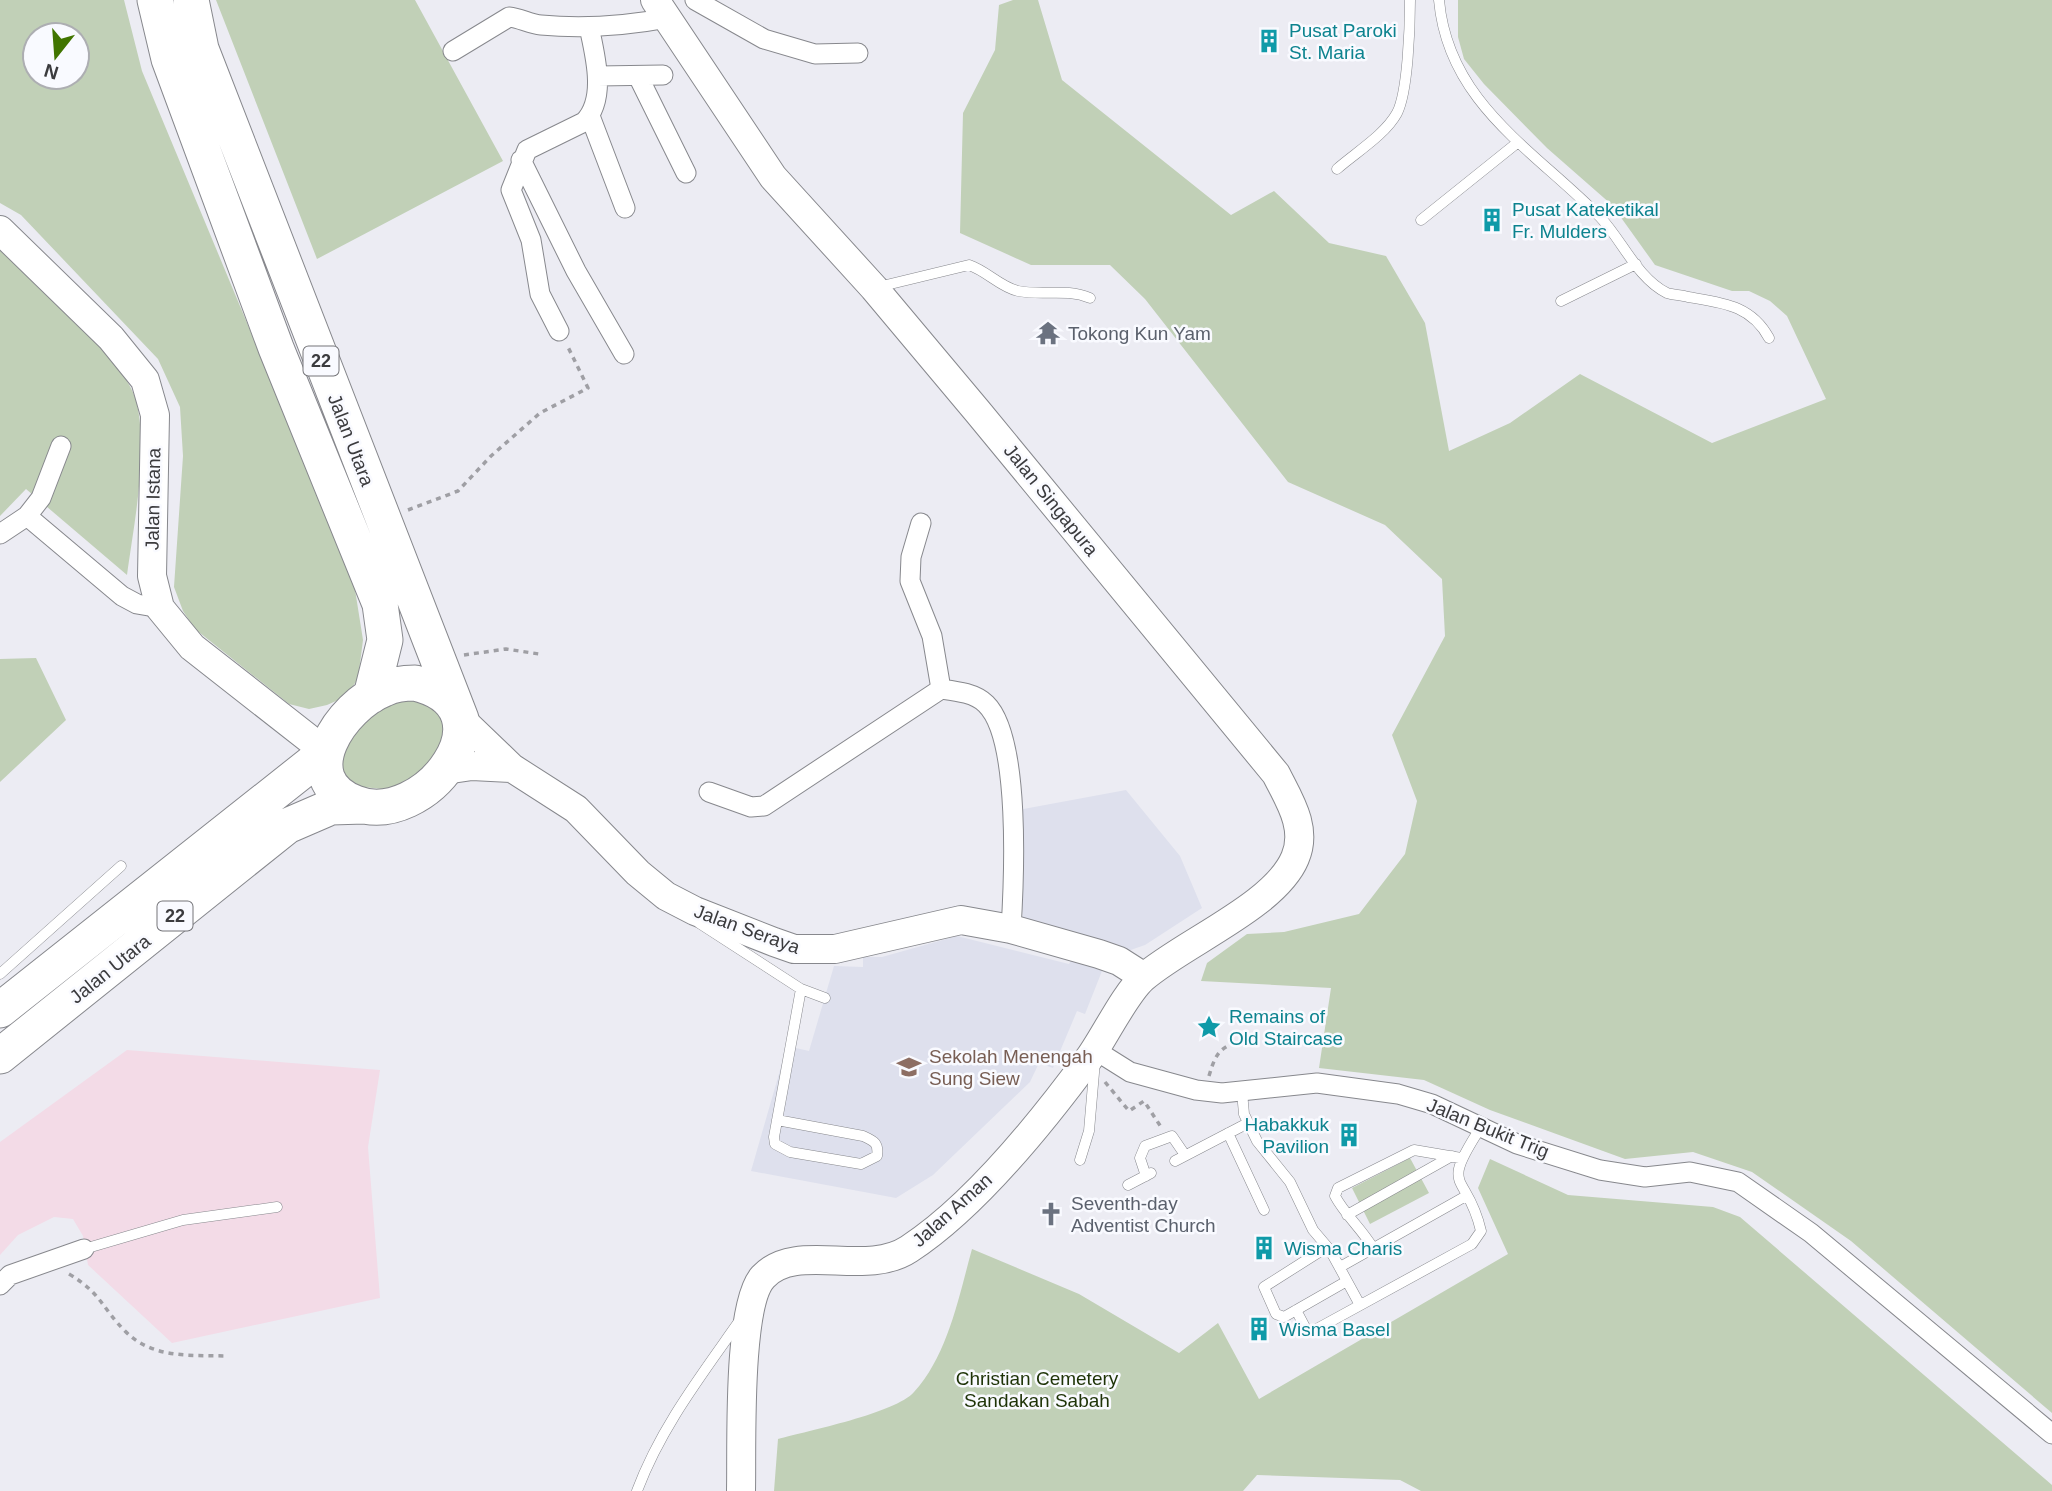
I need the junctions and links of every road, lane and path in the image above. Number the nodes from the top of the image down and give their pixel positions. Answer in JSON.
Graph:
{"nodes":[{"id":1,"x":155,"y":0,"type":"edge"},
{"id":2,"x":191,"y":0,"type":"edge"},
{"id":3,"x":695,"y":0,"type":"edge"},
{"id":4,"x":1410,"y":0,"type":"edge"},
{"id":5,"x":1439,"y":0,"type":"edge"},
{"id":6,"x":662,"y":9,"type":"edge"},
{"id":7,"x":589,"y":27,"type":"junction"},
{"id":8,"x":453,"y":51,"type":"dead end"},
{"id":9,"x":858,"y":53,"type":"dead end"},
{"id":10,"x":663,"y":75,"type":"dead end"},
{"id":11,"x":597,"y":76,"type":"junction"},
{"id":12,"x":638,"y":76,"type":"junction"},
{"id":13,"x":590,"y":116,"type":"junction"},
{"id":14,"x":1517,"y":143,"type":"junction"},
{"id":15,"x":521,"y":160,"type":"junction"},
{"id":16,"x":1337,"y":169,"type":"dead end"},
{"id":17,"x":685,"y":173,"type":"dead end"},
{"id":18,"x":625,"y":208,"type":"dead end"},
{"id":19,"x":1421,"y":220,"type":"dead end"},
{"id":20,"x":0,"y":230,"type":"edge"},
{"id":21,"x":1636,"y":264,"type":"junction"},
{"id":22,"x":874,"y":288,"type":"junction"},
{"id":23,"x":1090,"y":298,"type":"dead end"},
{"id":24,"x":1561,"y":301,"type":"dead end"},
{"id":25,"x":559,"y":331,"type":"joint"},
{"id":26,"x":1769,"y":338,"type":"dead end"},
{"id":27,"x":624,"y":354,"type":"dead end"},
{"id":28,"x":61,"y":446,"type":"dead end"},
{"id":29,"x":27,"y":516,"type":"junction"},
{"id":30,"x":382,"y":521,"type":"junction"},
{"id":31,"x":920,"y":523,"type":"dead end"},
{"id":32,"x":0,"y":534,"type":"edge"},
{"id":33,"x":160,"y":608,"type":"junction"},
{"id":34,"x":539,"y":654,"type":"dead end"},
{"id":35,"x":461,"y":655,"type":"dead end"},
{"id":36,"x":942,"y":689,"type":"junction"},
{"id":37,"x":371,"y":696,"type":"junction"},
{"id":38,"x":461,"y":719,"type":"junction"},
{"id":39,"x":326,"y":752,"type":"junction"},
{"id":40,"x":512,"y":768,"type":"junction"},
{"id":41,"x":445,"y":770,"type":"junction"},
{"id":42,"x":709,"y":792,"type":"dead end"},
{"id":43,"x":364,"y":807,"type":"junction"},
{"id":44,"x":121,"y":866,"type":"dead end"},
{"id":45,"x":666,"y":896,"type":"junction"},
{"id":46,"x":1011,"y":929,"type":"junction"},
{"id":47,"x":0,"y":974,"type":"edge"},
{"id":48,"x":1144,"y":977,"type":"junction"},
{"id":49,"x":801,"y":989,"type":"junction"},
{"id":50,"x":825,"y":998,"type":"dead end"},
{"id":51,"x":0,"y":1010,"type":"edge"},
{"id":52,"x":1247,"y":1037,"type":"dead end"},
{"id":53,"x":1095,"y":1050,"type":"junction"},
{"id":54,"x":0,"y":1056,"type":"edge"},
{"id":55,"x":1205,"y":1091,"type":"junction"},
{"id":56,"x":1242,"y":1092,"type":"junction"},
{"id":57,"x":1115,"y":1094,"type":"dead end"},
{"id":58,"x":777,"y":1120,"type":"junction"},
{"id":59,"x":1248,"y":1123,"type":"junction"},
{"id":60,"x":1481,"y":1127,"type":"junction"},
{"id":61,"x":1228,"y":1133,"type":"junction"},
{"id":62,"x":1167,"y":1136,"type":"junction"},
{"id":63,"x":1185,"y":1155,"type":"junction"},
{"id":64,"x":1457,"y":1157,"type":"junction"},
{"id":65,"x":1080,"y":1160,"type":"dead end"},
{"id":66,"x":1175,"y":1161,"type":"dead end"},
{"id":67,"x":1128,"y":1185,"type":"dead end"},
{"id":68,"x":1466,"y":1196,"type":"junction"},
{"id":69,"x":277,"y":1207,"type":"dead end"},
{"id":70,"x":1264,"y":1210,"type":"dead end"},
{"id":71,"x":1347,"y":1215,"type":"junction"},
{"id":72,"x":1327,"y":1247,"type":"junction"},
{"id":73,"x":1373,"y":1248,"type":"junction"},
{"id":74,"x":85,"y":1249,"type":"joint"},
{"id":75,"x":46,"y":1260,"type":"junction"},
{"id":76,"x":1340,"y":1267,"type":"junction"},
{"id":77,"x":1348,"y":1281,"type":"junction"},
{"id":78,"x":0,"y":1285,"type":"edge"},
{"id":79,"x":751,"y":1305,"type":"junction"},
{"id":80,"x":1360,"y":1305,"type":"junction"},
{"id":81,"x":1296,"y":1310,"type":"junction"},
{"id":82,"x":227,"y":1356,"type":"dead end"},
{"id":83,"x":2052,"y":1434,"type":"edge"},
{"id":84,"x":637,"y":1491,"type":"edge"},
{"id":85,"x":741,"y":1491,"type":"edge"}],
"edges":[{"from":1,"to":37,"type":"highway","name":"Jalan Utara","number":"22"},
{"from":2,"to":30,"type":"highway","name":"Jalan Utara","number":"22"},
{"from":3,"to":9,"type":"street"},
{"from":4,"to":16,"type":"lane"},
{"from":5,"to":14,"type":"lane"},
{"from":6,"to":7,"type":"street"},
{"from":6,"to":22,"type":"street","name":"Jalan Singapura"},
{"from":7,"to":8,"type":"street"},
{"from":7,"to":11,"type":"street"},
{"from":10,"to":12,"type":"street"},
{"from":11,"to":12,"type":"street"},
{"from":11,"to":13,"type":"street"},
{"from":12,"to":17,"type":"street"},
{"from":13,"to":15,"type":"street"},
{"from":13,"to":18,"type":"street"},
{"from":14,"to":19,"type":"lane"},
{"from":14,"to":21,"type":"lane"},
{"from":15,"to":25,"type":"street"},
{"from":15,"to":27,"type":"street"},
{"from":20,"to":33,"type":"street","name":"Jalan Istana"},
{"from":21,"to":24,"type":"lane"},
{"from":21,"to":26,"type":"lane"},
{"from":22,"to":23,"type":"lane"},
{"from":22,"to":48,"type":"street","name":"Jalan Singapura"},
{"from":25,"to":30,"type":"path"},
{"from":28,"to":29,"type":"street"},
{"from":29,"to":32,"type":"street"},
{"from":29,"to":33,"type":"street"},
{"from":30,"to":38,"type":"highway","name":"Jalan Utara","number":"22"},
{"from":31,"to":36,"type":"street"},
{"from":33,"to":39,"type":"street","name":"Jalan Istana"},
{"from":34,"to":35,"type":"path"},
{"from":36,"to":42,"type":"street"},
{"from":36,"to":46,"type":"street"},
{"from":37,"to":38,"type":"highway","number":"22"},
{"from":37,"to":39,"type":"highway","number":"22"},
{"from":38,"to":40,"type":"street","name":"Jalan Seraya"},
{"from":38,"to":41,"type":"highway","number":"22"},
{"from":39,"to":43,"type":"highway"},
{"from":39,"to":51,"type":"highway","name":"Jalan Utara","number":"22"},
{"from":40,"to":41,"type":"street","name":"Jalan Seraya"},
{"from":40,"to":45,"type":"street","name":"Jalan Seraya"},
{"from":41,"to":43,"type":"highway","number":"22"},
{"from":43,"to":54,"type":"highway","name":"Jalan Utara","number":"22"},
{"from":44,"to":47,"type":"lane"},
{"from":45,"to":46,"type":"street","name":"Jalan Seraya"},
{"from":45,"to":49,"type":"lane"},
{"from":46,"to":48,"type":"street","name":"Jalan Seraya"},
{"from":48,"to":53,"type":"street","name":"Jalan Aman"},
{"from":49,"to":50,"type":"lane"},
{"from":49,"to":58,"type":"lane"},
{"from":52,"to":55,"type":"path"},
{"from":53,"to":55,"type":"street","name":"Jalan Bukit Trig"},
{"from":53,"to":65,"type":"lane"},
{"from":53,"to":79,"type":"street","name":"Jalan Aman"},
{"from":55,"to":56,"type":"street","name":"Jalan Bukit Trig"},
{"from":56,"to":59,"type":"lane"},
{"from":56,"to":60,"type":"street","name":"Jalan Bukit Trig"},
{"from":57,"to":62,"type":"path"},
{"from":58,"to":58,"type":"lane"},
{"from":59,"to":61,"type":"lane"},
{"from":59,"to":72,"type":"lane"},
{"from":60,"to":64,"type":"lane"},
{"from":60,"to":83,"type":"street","name":"Jalan Bukit Trig"},
{"from":61,"to":63,"type":"lane"},
{"from":61,"to":70,"type":"lane"},
{"from":62,"to":63,"type":"lane"},
{"from":62,"to":67,"type":"lane"},
{"from":63,"to":66,"type":"lane"},
{"from":64,"to":68,"type":"lane"},
{"from":64,"to":71,"type":"lane"},
{"from":64,"to":71,"type":"lane"},
{"from":68,"to":73,"type":"lane"},
{"from":68,"to":80,"type":"lane"},
{"from":69,"to":74,"type":"lane"},
{"from":71,"to":73,"type":"lane"},
{"from":72,"to":76,"type":"lane"},
{"from":72,"to":81,"type":"lane"},
{"from":73,"to":76,"type":"lane"},
{"from":74,"to":75,"type":"street"},
{"from":75,"to":78,"type":"street"},
{"from":75,"to":82,"type":"path"},
{"from":76,"to":77,"type":"lane"},
{"from":77,"to":80,"type":"lane"},
{"from":77,"to":81,"type":"lane"},
{"from":79,"to":84,"type":"lane"},
{"from":79,"to":85,"type":"street","name":"Jalan Aman"},
{"from":80,"to":81,"type":"lane"}]}
